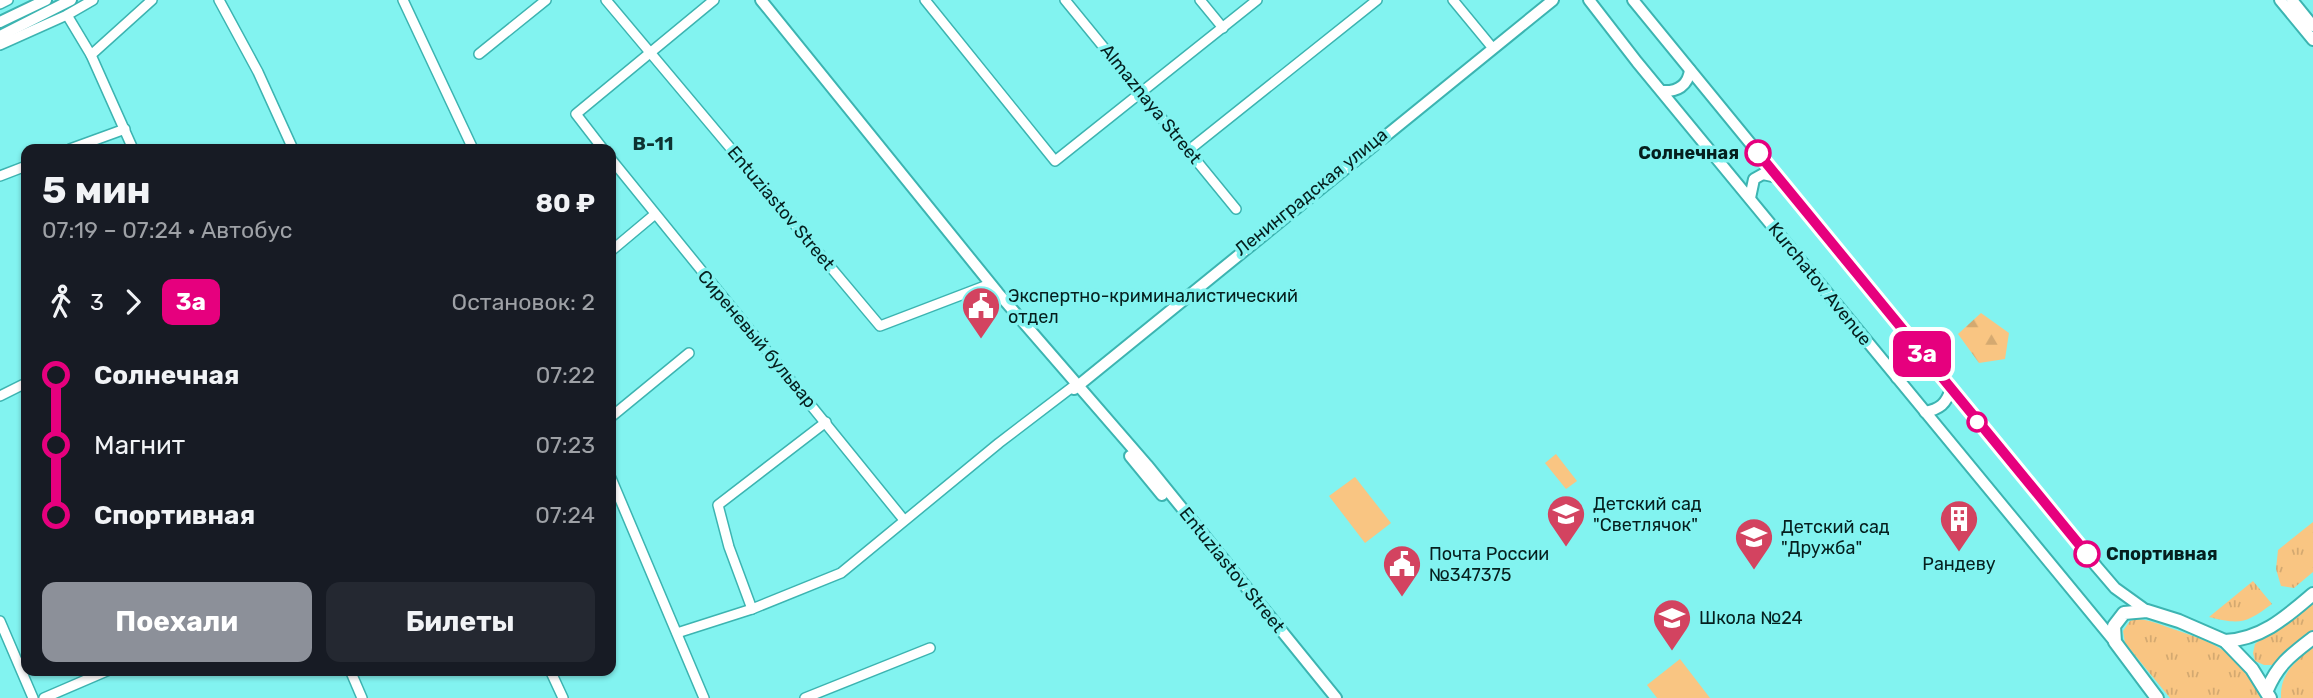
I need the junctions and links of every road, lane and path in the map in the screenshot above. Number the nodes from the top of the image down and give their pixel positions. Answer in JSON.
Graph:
{"nodes":[{"id":1,"x":8,"y":0,"type":"edge"},
{"id":2,"x":46,"y":0,"type":"edge"},
{"id":3,"x":71,"y":0,"type":"edge"},
{"id":4,"x":93,"y":0,"type":"edge"},
{"id":5,"x":152,"y":0,"type":"edge"},
{"id":6,"x":219,"y":0,"type":"edge"},
{"id":7,"x":546,"y":0,"type":"edge"},
{"id":8,"x":606,"y":0,"type":"edge"},
{"id":9,"x":714,"y":0,"type":"edge"},
{"id":10,"x":761,"y":0,"type":"edge"},
{"id":11,"x":925,"y":0,"type":"edge"},
{"id":12,"x":1065,"y":0,"type":"edge"},
{"id":13,"x":1200,"y":0,"type":"edge"},
{"id":14,"x":1257,"y":0,"type":"edge"},
{"id":15,"x":1377,"y":0,"type":"edge"},
{"id":16,"x":1454,"y":0,"type":"edge"},
{"id":17,"x":1551,"y":0,"type":"edge"},
{"id":18,"x":1589,"y":0,"type":"edge"},
{"id":19,"x":1633,"y":0,"type":"edge"},
{"id":20,"x":2280,"y":0,"type":"edge"},
{"id":21,"x":2292,"y":0,"type":"edge"},
{"id":22,"x":406,"y":1,"type":"edge"},
{"id":23,"x":0,"y":4,"type":"edge"},
{"id":24,"x":67,"y":15,"type":"junction"},
{"id":25,"x":0,"y":22,"type":"edge"},
{"id":26,"x":2313,"y":26,"type":"edge"},
{"id":27,"x":1223,"y":28,"type":"junction"},
{"id":28,"x":0,"y":36,"type":"edge"},
{"id":29,"x":2313,"y":40,"type":"edge"},
{"id":30,"x":0,"y":45,"type":"edge"},
{"id":31,"x":1491,"y":46,"type":"junction"},
{"id":32,"x":651,"y":53,"type":"junction"},
{"id":33,"x":479,"y":54,"type":"dead end"},
{"id":34,"x":90,"y":55,"type":"junction"},
{"id":35,"x":1690,"y":70,"type":"junction"},
{"id":36,"x":1141,"y":91,"type":"junction"},
{"id":37,"x":1662,"y":91,"type":"junction"},
{"id":38,"x":125,"y":129,"type":"junction"},
{"id":39,"x":84,"y":144,"type":"edge"},
{"id":40,"x":131,"y":144,"type":"edge"},
{"id":41,"x":291,"y":144,"type":"edge"},
{"id":42,"x":471,"y":144,"type":"edge"},
{"id":43,"x":599,"y":144,"type":"edge"},
{"id":44,"x":1189,"y":150,"type":"junction"},
{"id":45,"x":616,"y":166,"type":"edge"},
{"id":46,"x":21,"y":168,"type":"edge"},
{"id":47,"x":0,"y":176,"type":"edge"},
{"id":48,"x":1777,"y":177,"type":"junction"},
{"id":49,"x":1750,"y":198,"type":"junction"},
{"id":50,"x":1236,"y":209,"type":"dead end"},
{"id":51,"x":654,"y":215,"type":"junction"},
{"id":52,"x":616,"y":247,"type":"edge"},
{"id":53,"x":990,"y":284,"type":"junction"},
{"id":54,"x":689,"y":353,"type":"dead end"},
{"id":55,"x":1922,"y":354,"type":"junction"},
{"id":56,"x":1897,"y":378,"type":"junction"},
{"id":57,"x":21,"y":386,"type":"edge"},
{"id":58,"x":1075,"y":387,"type":"junction"},
{"id":59,"x":1951,"y":389,"type":"junction"},
{"id":60,"x":0,"y":396,"type":"edge"},
{"id":61,"x":1925,"y":412,"type":"junction"},
{"id":62,"x":616,"y":413,"type":"edge"},
{"id":63,"x":826,"y":422,"type":"junction"},
{"id":64,"x":616,"y":490,"type":"edge"},
{"id":65,"x":904,"y":520,"type":"junction"},
{"id":66,"x":2313,"y":594,"type":"edge"},
{"id":67,"x":752,"y":609,"type":"junction"},
{"id":68,"x":2147,"y":611,"type":"junction"},
{"id":69,"x":0,"y":621,"type":"edge"},
{"id":70,"x":677,"y":633,"type":"junction"},
{"id":71,"x":2313,"y":638,"type":"edge"},
{"id":72,"x":2225,"y":641,"type":"junction"},
{"id":73,"x":2115,"y":642,"type":"junction"},
{"id":74,"x":930,"y":648,"type":"dead end"},
{"id":75,"x":21,"y":670,"type":"edge"},
{"id":76,"x":24,"y":676,"type":"edge"},
{"id":77,"x":95,"y":676,"type":"edge"},
{"id":78,"x":353,"y":676,"type":"edge"},
{"id":79,"x":553,"y":676,"type":"edge"},
{"id":80,"x":2268,"y":694,"type":"edge"},
{"id":81,"x":33,"y":698,"type":"edge"},
{"id":82,"x":44,"y":698,"type":"edge"},
{"id":83,"x":362,"y":698,"type":"edge"},
{"id":84,"x":563,"y":698,"type":"edge"},
{"id":85,"x":704,"y":698,"type":"edge"},
{"id":86,"x":805,"y":698,"type":"edge"},
{"id":87,"x":1327,"y":698,"type":"edge"},
{"id":88,"x":1336,"y":698,"type":"edge"},
{"id":89,"x":2157,"y":698,"type":"edge"}],
"edges":[{"from":1,"to":23,"type":"street"},
{"from":2,"to":25,"type":"street"},
{"from":3,"to":28,"type":"street"},
{"from":4,"to":24,"type":"street"},
{"from":5,"to":34,"type":"street"},
{"from":6,"to":41,"type":"street"},
{"from":7,"to":33,"type":"street"},
{"from":8,"to":32,"type":"street","name":"Entuziastov Street"},
{"from":9,"to":32,"type":"street"},
{"from":10,"to":53,"type":"street","name":"Entuziastov Street"},
{"from":11,"to":36,"type":"street"},
{"from":12,"to":36,"type":"street","name":"Almaznaya Street"},
{"from":13,"to":27,"type":"street"},
{"from":14,"to":27,"type":"street"},
{"from":15,"to":44,"type":"street"},
{"from":16,"to":31,"type":"street"},
{"from":17,"to":31,"type":"street","name":"Ленинградская улица"},
{"from":17,"to":58,"type":"street"},
{"from":18,"to":37,"type":"street","name":"Kurchatov Avenue"},
{"from":19,"to":35,"type":"street","name":"Kurchatov Avenue"},
{"from":20,"to":29,"type":"street"},
{"from":21,"to":26,"type":"street"},
{"from":22,"to":42,"type":"street"},
{"from":24,"to":30,"type":"street"},
{"from":24,"to":34,"type":"street"},
{"from":27,"to":36,"type":"street"},
{"from":31,"to":58,"type":"street","name":"Ленинградская улица"},
{"from":32,"to":43,"type":"street"},
{"from":32,"to":53,"type":"street","name":"Entuziastov Street"},
{"from":34,"to":38,"type":"street"},
{"from":35,"to":37,"type":"street"},
{"from":35,"to":48,"type":"street","name":"Kurchatov Avenue"},
{"from":36,"to":44,"type":"street","name":"Almaznaya Street"},
{"from":37,"to":49,"type":"street","name":"Kurchatov Avenue"},
{"from":38,"to":39,"type":"street"},
{"from":38,"to":40,"type":"street"},
{"from":44,"to":50,"type":"street","name":"Almaznaya Street"},
{"from":45,"to":51,"type":"street","name":"Сиреневый бульвар"},
{"from":46,"to":47,"type":"street"},
{"from":48,"to":49,"type":"street"},
{"from":48,"to":55,"type":"street","name":"Kurchatov Avenue"},
{"from":49,"to":56,"type":"street","name":"Kurchatov Avenue"},
{"from":51,"to":52,"type":"street"},
{"from":51,"to":63,"type":"street","name":"Сиреневый бульвар"},
{"from":53,"to":58,"type":"street","name":"Entuziastov Street"},
{"from":54,"to":62,"type":"street"},
{"from":55,"to":56,"type":"street"},
{"from":55,"to":59,"type":"street","name":"Kurchatov Avenue"},
{"from":56,"to":61,"type":"street","name":"Kurchatov Avenue"},
{"from":57,"to":60,"type":"street"},
{"from":58,"to":65,"type":"street","name":"Ленинградская улица"},
{"from":58,"to":87,"type":"street"},
{"from":58,"to":88,"type":"street","name":"Entuziastov Street"},
{"from":59,"to":61,"type":"street"},
{"from":59,"to":68,"type":"street","name":"Kurchatov Avenue"},
{"from":61,"to":73,"type":"street","name":"Kurchatov Avenue"},
{"from":63,"to":65,"type":"street","name":"Сиреневый бульвар"},
{"from":63,"to":67,"type":"street"},
{"from":64,"to":70,"type":"street"},
{"from":65,"to":67,"type":"street","name":"Ленинградская улица"},
{"from":66,"to":72,"type":"main road"},
{"from":67,"to":70,"type":"street","name":"Ленинградская улица"},
{"from":68,"to":72,"type":"main road","name":"Kurchatov Avenue"},
{"from":68,"to":73,"type":"main road"},
{"from":69,"to":75,"type":"street"},
{"from":70,"to":85,"type":"street"},
{"from":71,"to":80,"type":"main road"},
{"from":72,"to":80,"type":"main road","name":"Kurchatov Avenue"},
{"from":73,"to":89,"type":"main road","name":"Kurchatov Avenue"},
{"from":74,"to":86,"type":"street"},
{"from":76,"to":81,"type":"street"},
{"from":77,"to":82,"type":"street"},
{"from":78,"to":83,"type":"street"},
{"from":79,"to":84,"type":"street"}]}
